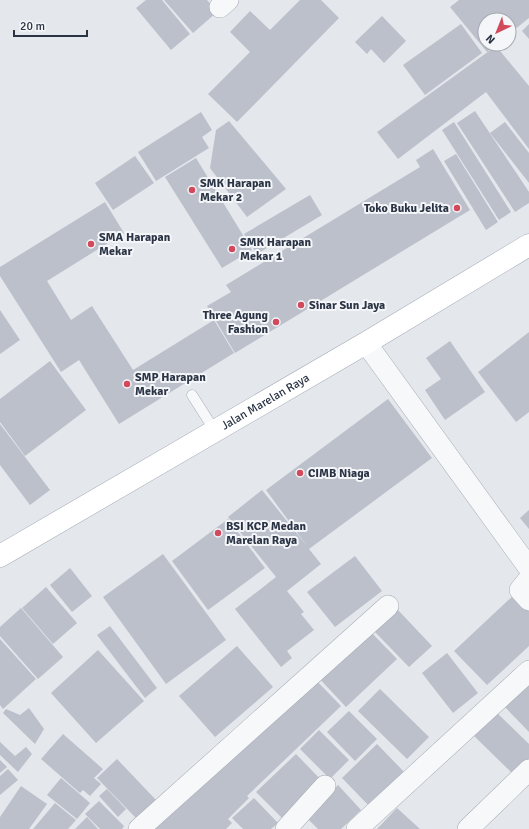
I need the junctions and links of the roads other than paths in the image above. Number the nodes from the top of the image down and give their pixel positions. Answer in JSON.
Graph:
{"nodes":[{"id":1,"x":529,"y":245,"type":"edge"},
{"id":2,"x":366,"y":343,"type":"junction"},
{"id":3,"x":192,"y":395,"type":"dead end"},
{"id":4,"x":215,"y":431,"type":"junction"},
{"id":5,"x":0,"y":556,"type":"edge"},
{"id":6,"x":529,"y":568,"type":"edge"},
{"id":7,"x":529,"y":579,"type":"edge"},
{"id":8,"x":529,"y":600,"type":"edge"},
{"id":9,"x":388,"y":606,"type":"dead end"},
{"id":10,"x":529,"y":671,"type":"edge"},
{"id":11,"x":529,"y":770,"type":"edge"},
{"id":12,"x":325,"y":786,"type":"dead end"},
{"id":13,"x":298,"y":825,"type":"edge"},
{"id":14,"x":139,"y":829,"type":"edge"},
{"id":15,"x":357,"y":829,"type":"edge"},
{"id":16,"x":468,"y":829,"type":"edge"}],
"edges":[{"from":1,"to":2,"type":"main road","name":"Jalan Marelan Raya"},
{"from":2,"to":4,"type":"main road","name":"Jalan Marelan Raya"},
{"from":2,"to":6,"type":"street"},
{"from":3,"to":4,"type":"lane"},
{"from":4,"to":5,"type":"main road","name":"Jalan Marelan Raya"},
{"from":7,"to":8,"type":"street"},
{"from":9,"to":14,"type":"street"},
{"from":10,"to":15,"type":"street"},
{"from":11,"to":16,"type":"street"},
{"from":12,"to":13,"type":"street"}]}
